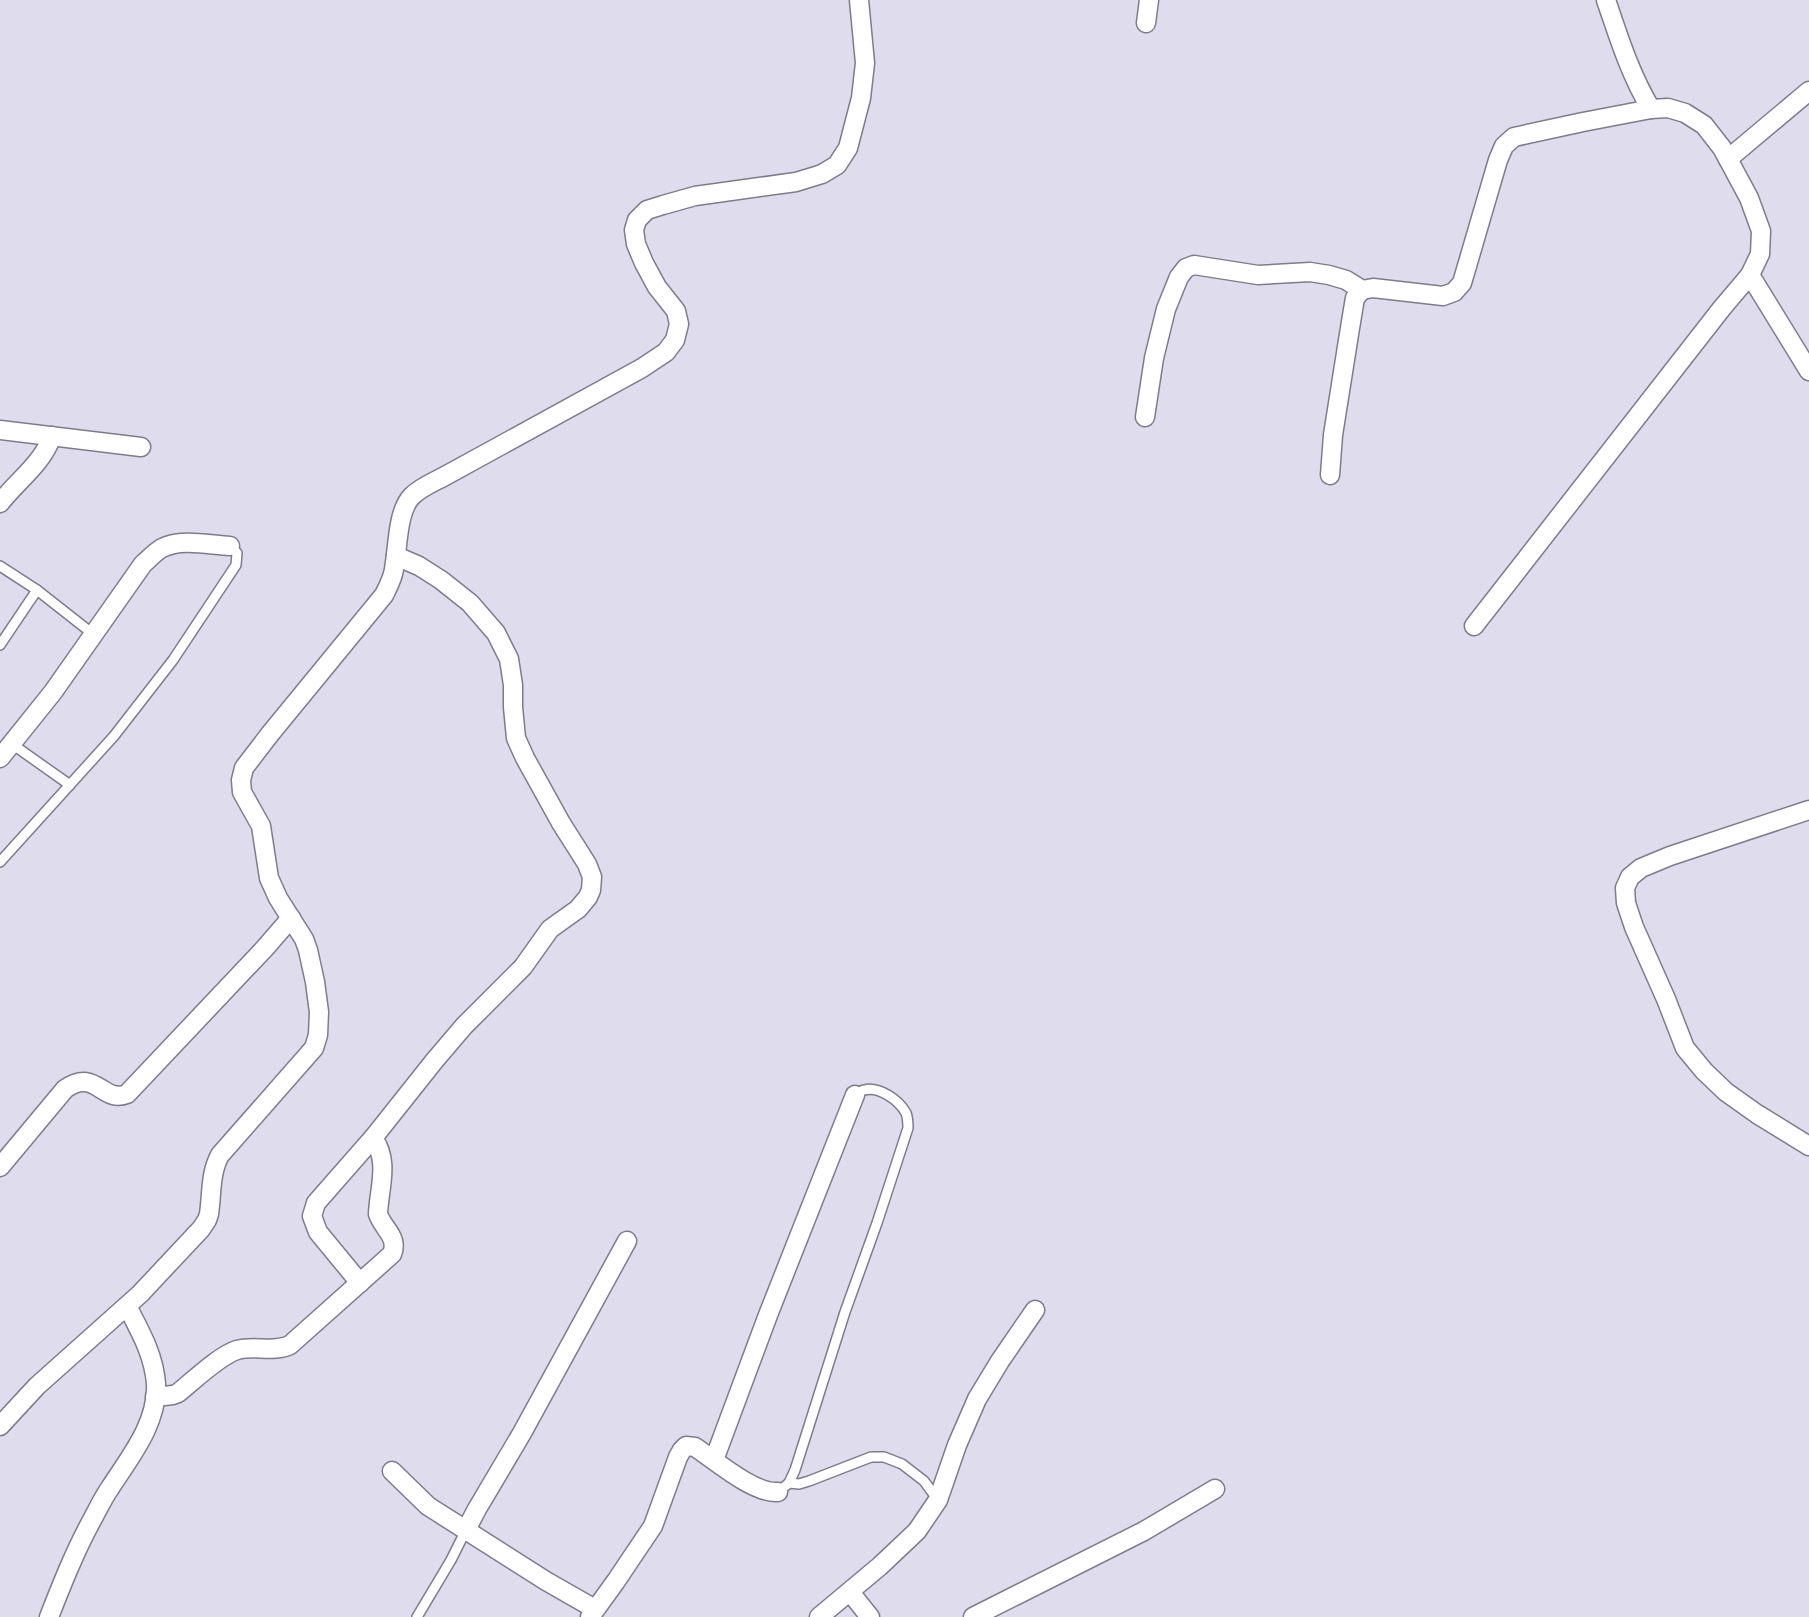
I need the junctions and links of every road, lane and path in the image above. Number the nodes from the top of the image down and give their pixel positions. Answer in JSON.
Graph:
{"nodes":[{"id":1,"x":859,"y":0,"type":"edge"},
{"id":2,"x":1149,"y":0,"type":"edge"},
{"id":3,"x":1606,"y":0,"type":"edge"},
{"id":4,"x":1146,"y":23,"type":"dead end"},
{"id":5,"x":1809,"y":91,"type":"edge"},
{"id":6,"x":1651,"y":109,"type":"junction"},
{"id":7,"x":1728,"y":159,"type":"junction"},
{"id":8,"x":1750,"y":275,"type":"junction"},
{"id":9,"x":1362,"y":290,"type":"junction"},
{"id":10,"x":1809,"y":371,"type":"edge"},
{"id":11,"x":1144,"y":417,"type":"dead end"},
{"id":12,"x":0,"y":430,"type":"edge"},
{"id":13,"x":52,"y":436,"type":"junction"},
{"id":14,"x":141,"y":447,"type":"dead end"},
{"id":15,"x":1330,"y":475,"type":"dead end"},
{"id":16,"x":0,"y":503,"type":"edge"},
{"id":17,"x":230,"y":546,"type":"joint"},
{"id":18,"x":396,"y":556,"type":"junction"},
{"id":19,"x":0,"y":566,"type":"edge"},
{"id":20,"x":37,"y":590,"type":"junction"},
{"id":21,"x":1474,"y":626,"type":"dead end"},
{"id":22,"x":93,"y":634,"type":"junction"},
{"id":23,"x":0,"y":645,"type":"edge"},
{"id":24,"x":6,"y":751,"type":"edge"},
{"id":25,"x":70,"y":785,"type":"junction"},
{"id":26,"x":1809,"y":810,"type":"edge"},
{"id":27,"x":0,"y":862,"type":"edge"},
{"id":28,"x":291,"y":918,"type":"junction"},
{"id":29,"x":855,"y":1095,"type":"joint"},
{"id":30,"x":373,"y":1138,"type":"junction"},
{"id":31,"x":1809,"y":1146,"type":"edge"},
{"id":32,"x":0,"y":1167,"type":"edge"},
{"id":33,"x":627,"y":1241,"type":"dead end"},
{"id":34,"x":360,"y":1283,"type":"junction"},
{"id":35,"x":127,"y":1306,"type":"junction"},
{"id":36,"x":1035,"y":1310,"type":"dead end"},
{"id":37,"x":155,"y":1397,"type":"junction"},
{"id":38,"x":0,"y":1426,"type":"edge"},
{"id":39,"x":714,"y":1460,"type":"junction"},
{"id":40,"x":392,"y":1471,"type":"dead end"},
{"id":41,"x":784,"y":1488,"type":"junction"},
{"id":42,"x":1215,"y":1490,"type":"dead end"},
{"id":43,"x":938,"y":1500,"type":"junction"},
{"id":44,"x":466,"y":1530,"type":"junction"},
{"id":45,"x":850,"y":1592,"type":"junction"},
{"id":46,"x":592,"y":1613,"type":"edge"},
{"id":47,"x":49,"y":1617,"type":"edge"},
{"id":48,"x":417,"y":1617,"type":"edge"},
{"id":49,"x":819,"y":1617,"type":"edge"},
{"id":50,"x":870,"y":1617,"type":"edge"},
{"id":51,"x":973,"y":1617,"type":"edge"}],
"edges":[{"from":1,"to":18,"type":"street"},
{"from":2,"to":4,"type":"street"},
{"from":3,"to":6,"type":"street"},
{"from":5,"to":7,"type":"street"},
{"from":6,"to":7,"type":"street"},
{"from":6,"to":9,"type":"street"},
{"from":7,"to":8,"type":"street"},
{"from":8,"to":10,"type":"street"},
{"from":8,"to":21,"type":"street"},
{"from":9,"to":11,"type":"street"},
{"from":9,"to":15,"type":"street"},
{"from":12,"to":13,"type":"street"},
{"from":13,"to":14,"type":"street"},
{"from":13,"to":16,"type":"street"},
{"from":17,"to":22,"type":"street"},
{"from":17,"to":25,"type":"lane"},
{"from":18,"to":28,"type":"street"},
{"from":18,"to":30,"type":"street"},
{"from":19,"to":20,"type":"lane"},
{"from":20,"to":22,"type":"lane"},
{"from":20,"to":23,"type":"lane"},
{"from":22,"to":24,"type":"street"},
{"from":24,"to":25,"type":"lane"},
{"from":25,"to":27,"type":"lane"},
{"from":26,"to":31,"type":"street"},
{"from":28,"to":32,"type":"street"},
{"from":28,"to":35,"type":"street"},
{"from":29,"to":39,"type":"street"},
{"from":29,"to":41,"type":"lane"},
{"from":30,"to":34,"type":"street"},
{"from":30,"to":34,"type":"street"},
{"from":33,"to":44,"type":"street"},
{"from":34,"to":37,"type":"street"},
{"from":35,"to":37,"type":"street"},
{"from":35,"to":38,"type":"street"},
{"from":36,"to":43,"type":"street"},
{"from":37,"to":47,"type":"street"},
{"from":39,"to":41,"type":"street"},
{"from":39,"to":46,"type":"street"},
{"from":40,"to":44,"type":"street"},
{"from":41,"to":43,"type":"lane"},
{"from":42,"to":51,"type":"street"},
{"from":43,"to":45,"type":"street"},
{"from":44,"to":46,"type":"street"},
{"from":44,"to":48,"type":"lane"},
{"from":45,"to":49,"type":"street"},
{"from":45,"to":50,"type":"street"}]}
